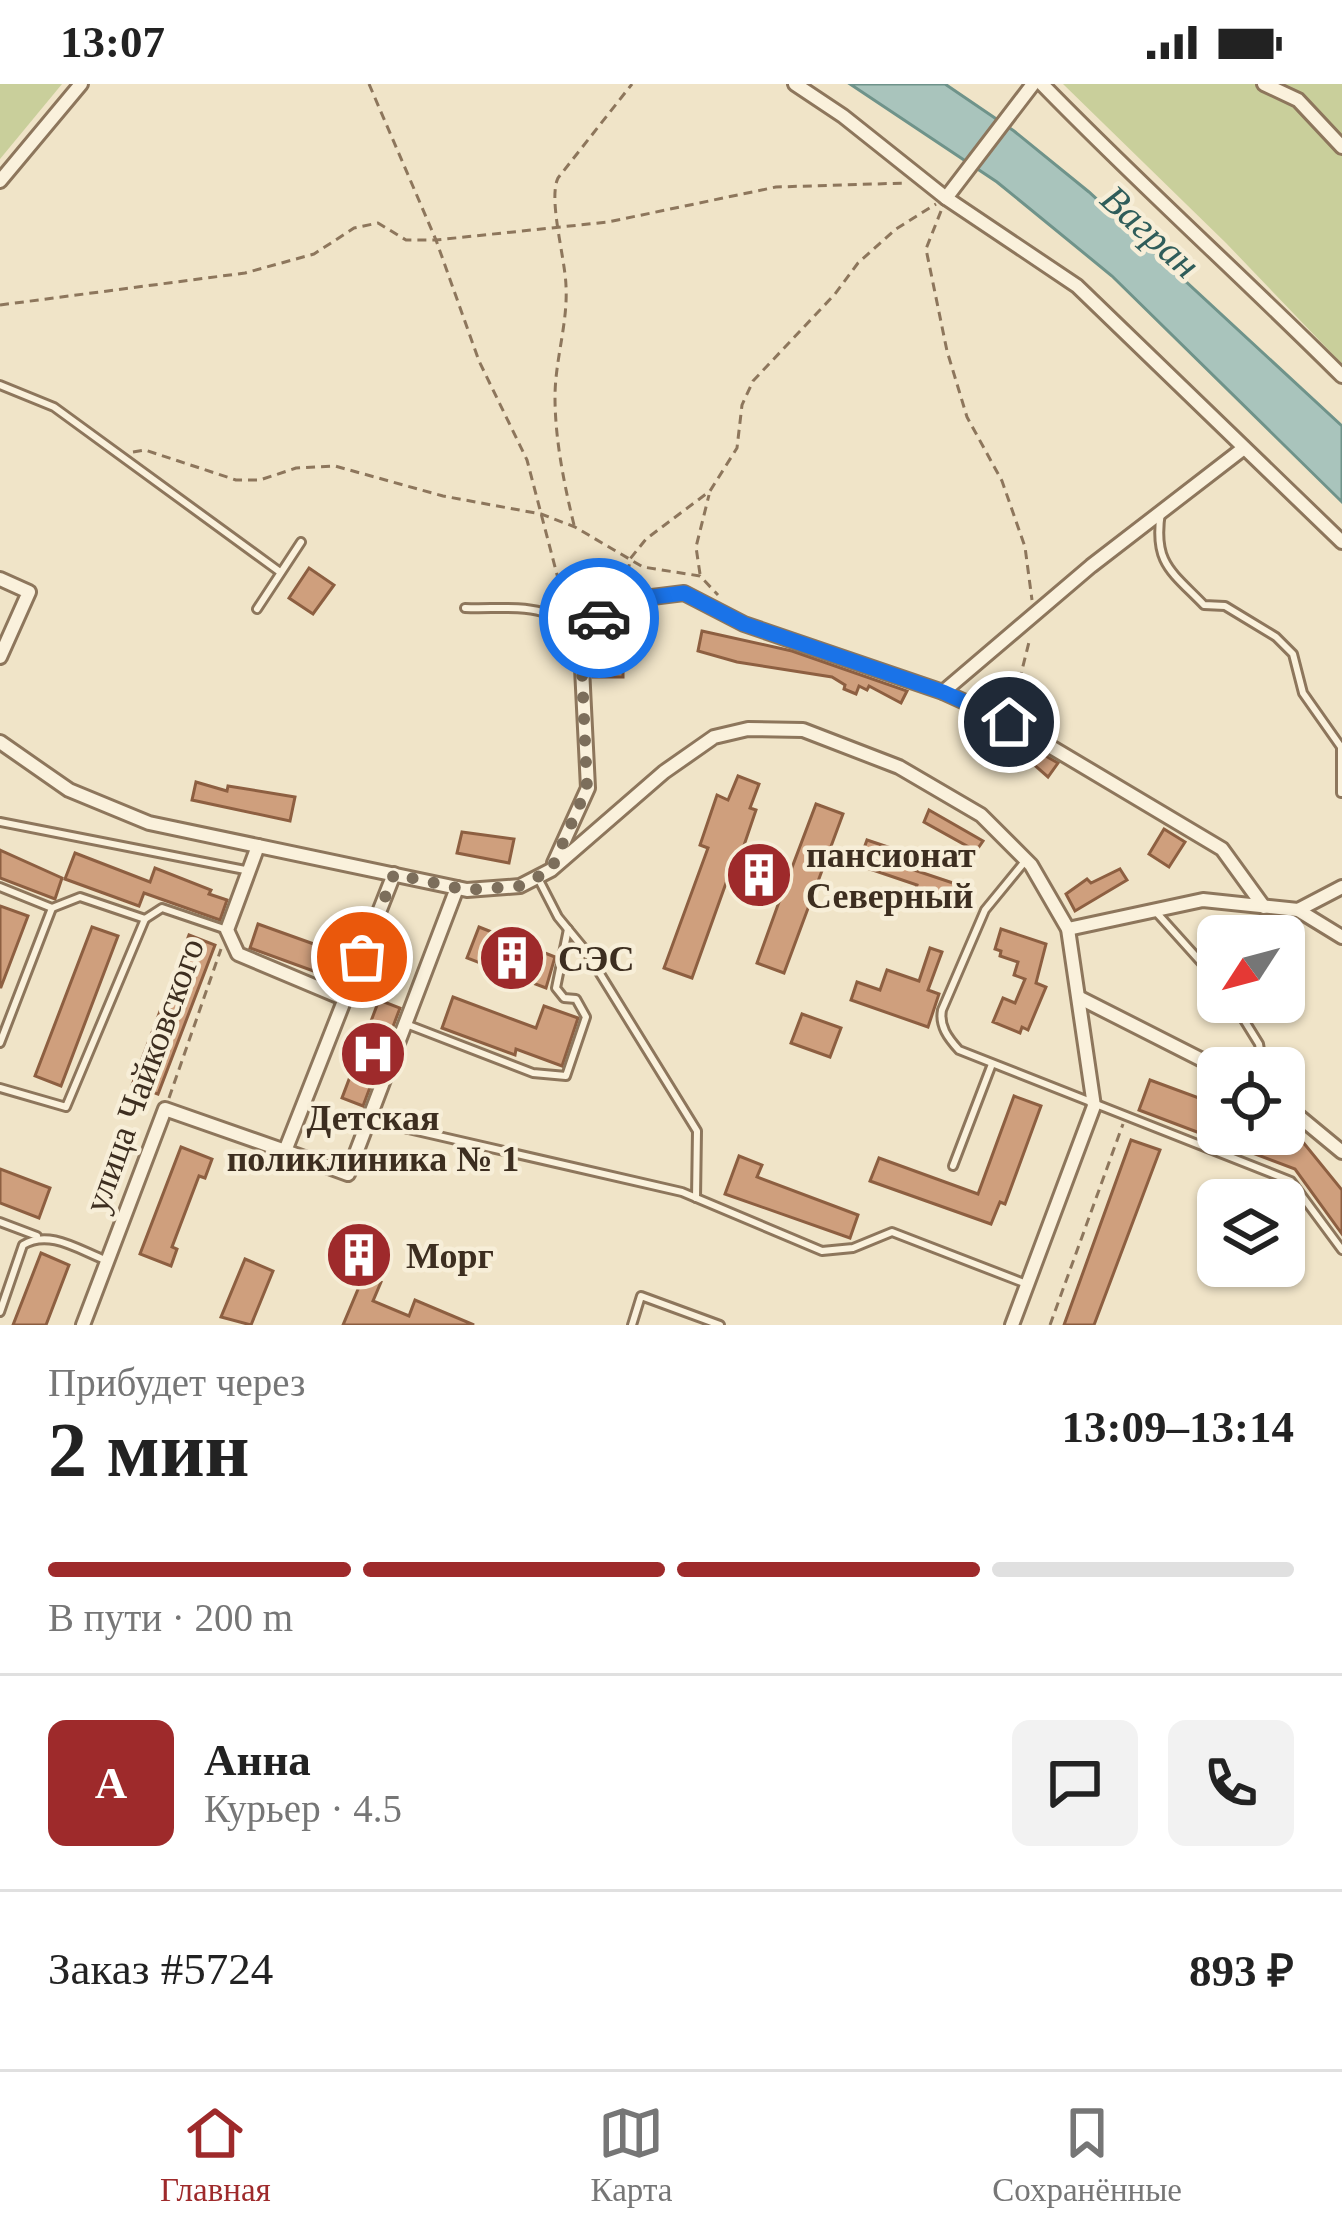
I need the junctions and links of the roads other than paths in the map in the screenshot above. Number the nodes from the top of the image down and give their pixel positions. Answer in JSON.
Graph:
{"nodes":[{"id":1,"x":81,"y":84,"type":"edge"},
{"id":2,"x":794,"y":84,"type":"edge"},
{"id":3,"x":1264,"y":84,"type":"edge"},
{"id":4,"x":1036,"y":85,"type":"edge"},
{"id":5,"x":1342,"y":147,"type":"edge"},
{"id":6,"x":0,"y":181,"type":"edge"},
{"id":7,"x":946,"y":198,"type":"junction"},
{"id":8,"x":1342,"y":376,"type":"edge"},
{"id":9,"x":0,"y":385,"type":"edge"},
{"id":10,"x":1244,"y":448,"type":"junction"},
{"id":11,"x":1161,"y":512,"type":"junction"},
{"id":12,"x":302,"y":542,"type":"dead end"},
{"id":13,"x":1342,"y":542,"type":"edge"},
{"id":14,"x":280,"y":572,"type":"junction"},
{"id":15,"x":0,"y":579,"type":"edge"},
{"id":16,"x":465,"y":608,"type":"dead end"},
{"id":17,"x":257,"y":609,"type":"dead end"},
{"id":18,"x":581,"y":648,"type":"junction"},
{"id":19,"x":0,"y":657,"type":"edge"},
{"id":20,"x":943,"y":692,"type":"junction"},
{"id":21,"x":0,"y":742,"type":"edge"},
{"id":22,"x":1341,"y":793,"type":"edge"},
{"id":23,"x":0,"y":822,"type":"edge"},
{"id":24,"x":149,"y":823,"type":"junction"},
{"id":25,"x":258,"y":846,"type":"junction"},
{"id":26,"x":145,"y":848,"type":"junction"},
{"id":27,"x":1026,"y":860,"type":"junction"},
{"id":28,"x":249,"y":871,"type":"junction"},
{"id":29,"x":544,"y":873,"type":"junction"},
{"id":30,"x":394,"y":874,"type":"junction"},
{"id":31,"x":0,"y":887,"type":"edge"},
{"id":32,"x":1342,"y":887,"type":"edge"},
{"id":33,"x":457,"y":888,"type":"junction"},
{"id":34,"x":1264,"y":907,"type":"junction"},
{"id":35,"x":52,"y":908,"type":"junction"},
{"id":36,"x":1153,"y":908,"type":"junction"},
{"id":37,"x":1298,"y":910,"type":"junction"},
{"id":38,"x":145,"y":919,"type":"junction"},
{"id":39,"x":568,"y":929,"type":"junction"},
{"id":40,"x":1068,"y":929,"type":"junction"},
{"id":41,"x":227,"y":930,"type":"junction"},
{"id":42,"x":1342,"y":937,"type":"edge"},
{"id":43,"x":1197,"y":957,"type":"edge"},
{"id":44,"x":1080,"y":998,"type":"junction"},
{"id":45,"x":345,"y":999,"type":"junction"},
{"id":46,"x":405,"y":1023,"type":"junction"},
{"id":47,"x":0,"y":1042,"type":"edge"},
{"id":48,"x":1197,"y":1057,"type":"edge"},
{"id":49,"x":992,"y":1064,"type":"junction"},
{"id":50,"x":0,"y":1088,"type":"edge"},
{"id":51,"x":1094,"y":1106,"type":"junction"},
{"id":52,"x":369,"y":1120,"type":"junction"},
{"id":53,"x":1305,"y":1121,"type":"edge"},
{"id":54,"x":285,"y":1151,"type":"junction"},
{"id":55,"x":1342,"y":1152,"type":"edge"},
{"id":56,"x":953,"y":1166,"type":"dead end"},
{"id":57,"x":696,"y":1198,"type":"junction"},
{"id":58,"x":0,"y":1222,"type":"edge"},
{"id":59,"x":41,"y":1237,"type":"junction"},
{"id":60,"x":1342,"y":1250,"type":"edge"},
{"id":61,"x":107,"y":1262,"type":"junction"},
{"id":62,"x":1028,"y":1284,"type":"junction"},
{"id":63,"x":0,"y":1312,"type":"edge"},
{"id":64,"x":83,"y":1325,"type":"edge"},
{"id":65,"x":632,"y":1325,"type":"edge"},
{"id":66,"x":720,"y":1325,"type":"edge"},
{"id":67,"x":1012,"y":1325,"type":"edge"}],
"edges":[{"from":1,"to":6,"type":"street"},
{"from":2,"to":7,"type":"street"},
{"from":3,"to":5,"type":"street"},
{"from":4,"to":7,"type":"street"},
{"from":4,"to":8,"type":"street"},
{"from":7,"to":10,"type":"street"},
{"from":9,"to":14,"type":"lane"},
{"from":10,"to":11,"type":"street"},
{"from":10,"to":13,"type":"street"},
{"from":11,"to":20,"type":"street"},
{"from":11,"to":22,"type":"lane"},
{"from":12,"to":14,"type":"lane"},
{"from":14,"to":17,"type":"lane"},
{"from":15,"to":19,"type":"street"},
{"from":16,"to":18,"type":"lane"},
{"from":18,"to":20,"type":"street"},
{"from":18,"to":29,"type":"street"},
{"from":20,"to":34,"type":"street"},
{"from":21,"to":24,"type":"street"},
{"from":23,"to":26,"type":"lane"},
{"from":24,"to":25,"type":"street"},
{"from":24,"to":26,"type":"lane"},
{"from":25,"to":28,"type":"street","name":"улица Чайковского"},
{"from":25,"to":30,"type":"street"},
{"from":26,"to":28,"type":"lane"},
{"from":27,"to":29,"type":"street"},
{"from":27,"to":40,"type":"street"},
{"from":27,"to":49,"type":"lane"},
{"from":28,"to":41,"type":"street","name":"улица Чайковского"},
{"from":29,"to":33,"type":"street"},
{"from":29,"to":39,"type":"lane"},
{"from":30,"to":33,"type":"street"},
{"from":30,"to":45,"type":"street"},
{"from":31,"to":35,"type":"lane"},
{"from":32,"to":37,"type":"street"},
{"from":33,"to":46,"type":"street"},
{"from":34,"to":36,"type":"street"},
{"from":34,"to":37,"type":"street"},
{"from":35,"to":38,"type":"lane"},
{"from":35,"to":47,"type":"lane"},
{"from":36,"to":40,"type":"street"},
{"from":36,"to":43,"type":"lane"},
{"from":37,"to":42,"type":"street"},
{"from":38,"to":41,"type":"lane"},
{"from":38,"to":50,"type":"lane"},
{"from":39,"to":46,"type":"lane"},
{"from":39,"to":57,"type":"lane"},
{"from":40,"to":44,"type":"street"},
{"from":41,"to":45,"type":"street"},
{"from":44,"to":48,"type":"street"},
{"from":44,"to":51,"type":"street"},
{"from":45,"to":54,"type":"street"},
{"from":46,"to":52,"type":"street"},
{"from":49,"to":51,"type":"lane"},
{"from":49,"to":56,"type":"lane"},
{"from":51,"to":60,"type":"lane"},
{"from":51,"to":62,"type":"street"},
{"from":52,"to":54,"type":"street"},
{"from":52,"to":57,"type":"lane"},
{"from":53,"to":55,"type":"street"},
{"from":54,"to":61,"type":"street","name":"улица Чайковского"},
{"from":57,"to":62,"type":"lane"},
{"from":58,"to":59,"type":"lane"},
{"from":59,"to":61,"type":"lane"},
{"from":59,"to":63,"type":"lane"},
{"from":61,"to":64,"type":"street","name":"улица Чайковского"},
{"from":62,"to":67,"type":"street"},
{"from":65,"to":66,"type":"lane"}]}
